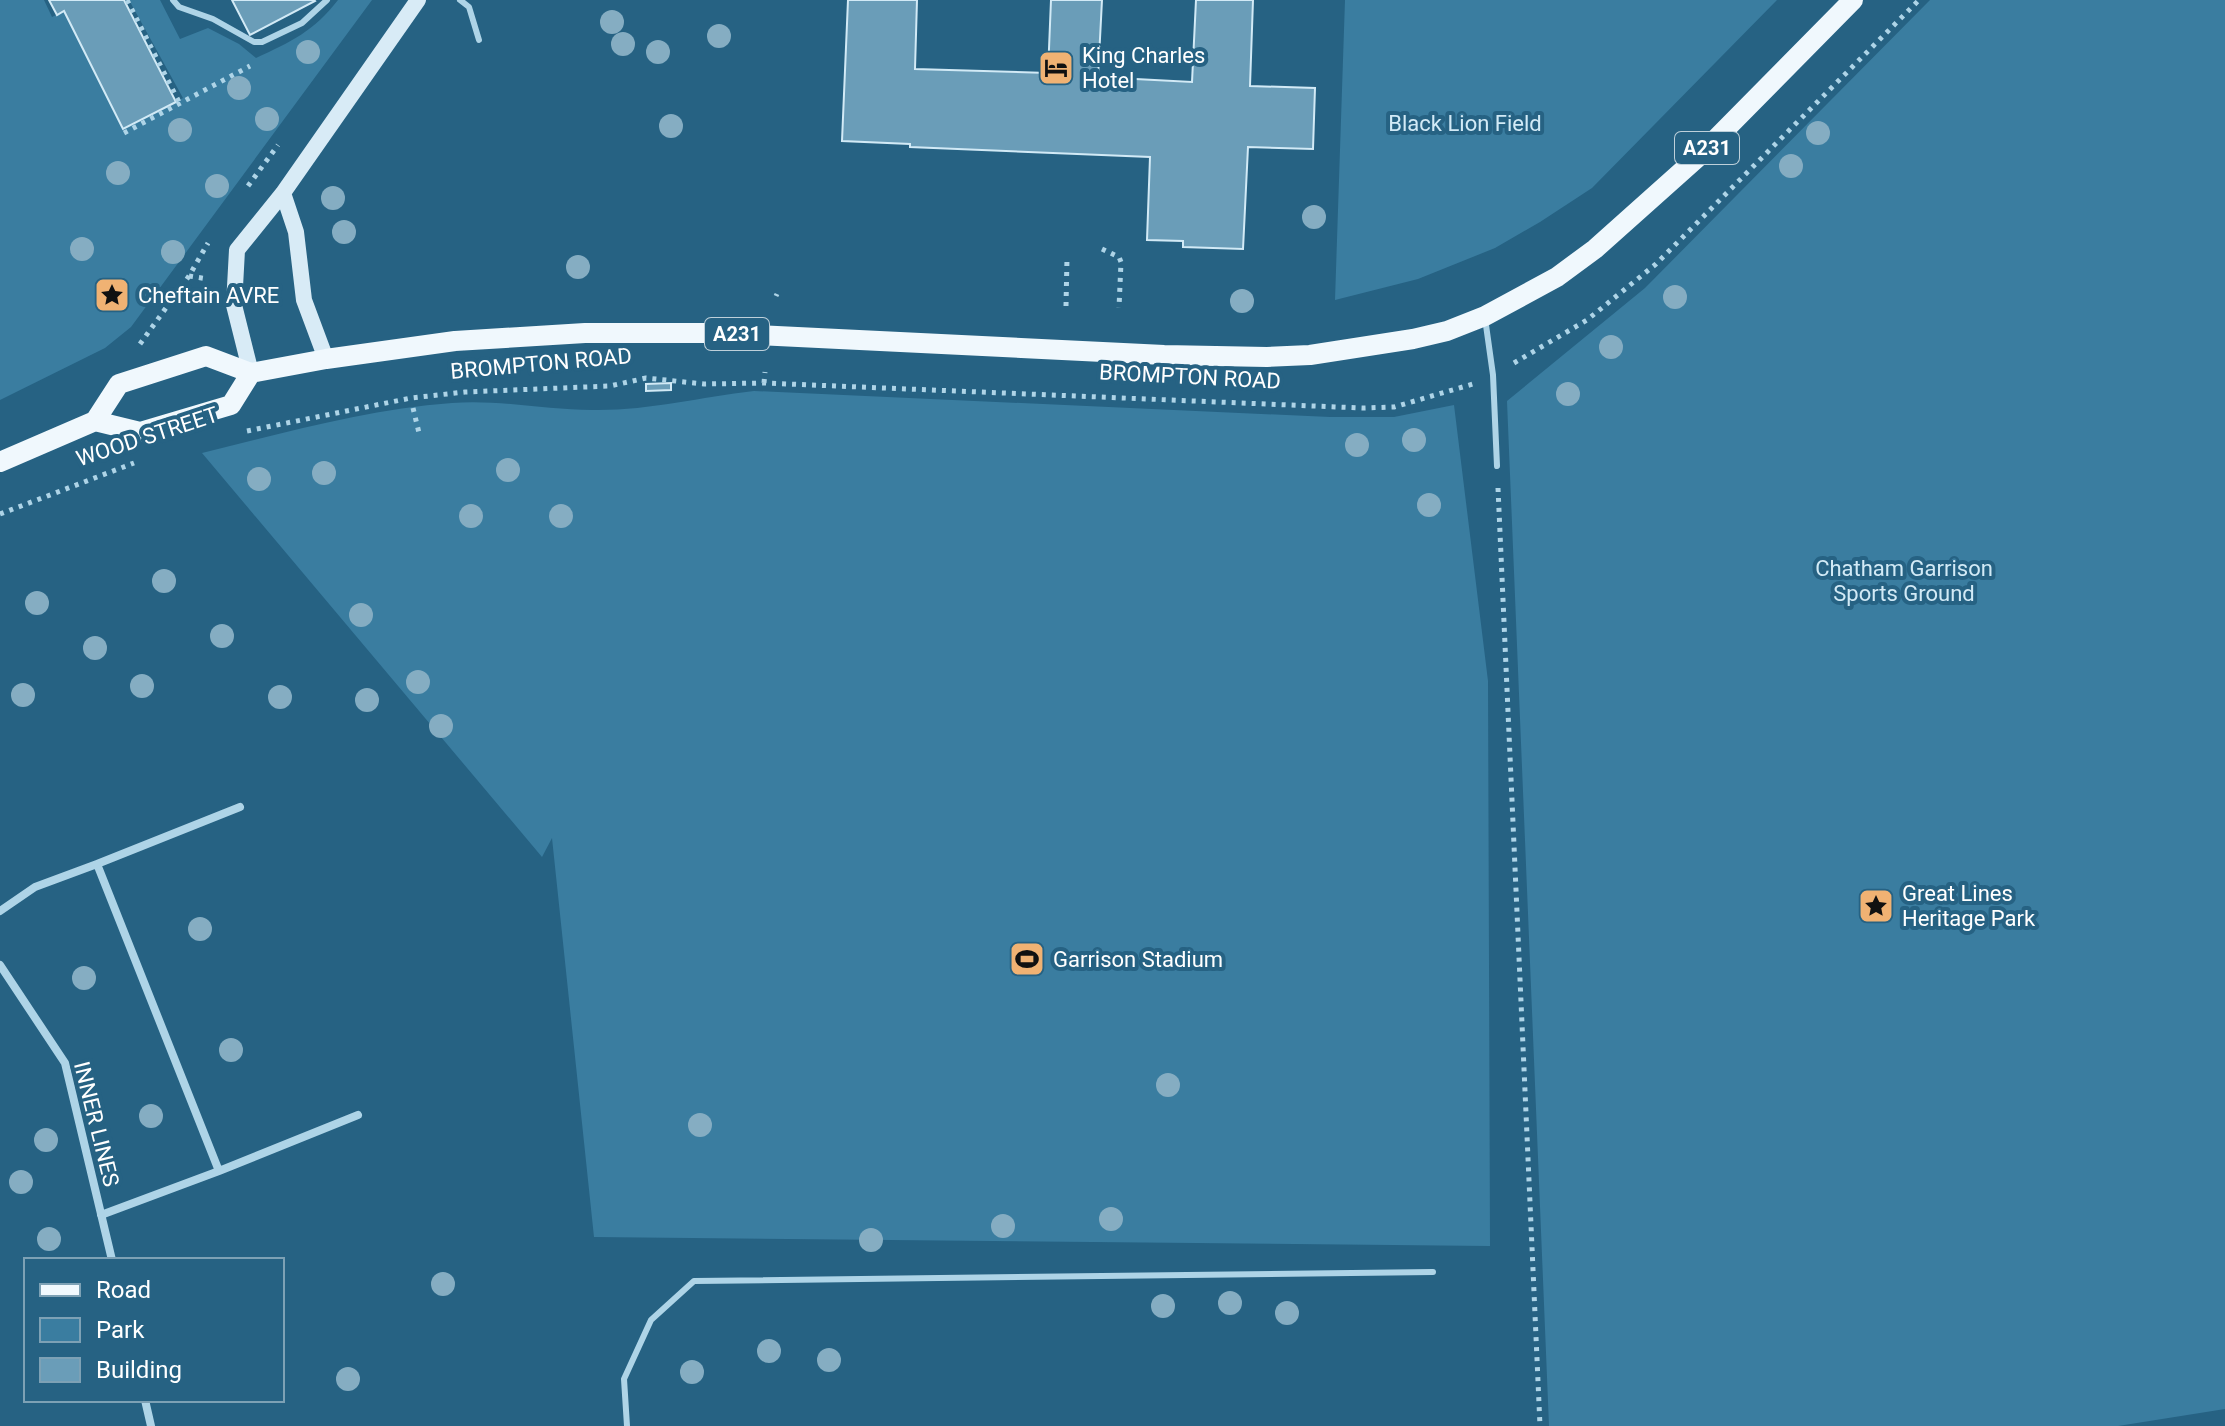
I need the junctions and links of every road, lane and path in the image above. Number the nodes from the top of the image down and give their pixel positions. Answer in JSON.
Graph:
{"nodes":[{"id":1,"x":127,"y":0,"type":"edge"},
{"id":2,"x":173,"y":0,"type":"edge"},
{"id":3,"x":327,"y":0,"type":"edge"},
{"id":4,"x":418,"y":0,"type":"edge"},
{"id":5,"x":460,"y":0,"type":"edge"},
{"id":6,"x":1853,"y":0,"type":"edge"},
{"id":7,"x":1919,"y":0,"type":"edge"},
{"id":8,"x":479,"y":40,"type":"dead end"},
{"id":9,"x":247,"y":68,"type":"dead end"},
{"id":10,"x":180,"y":104,"type":"junction"},
{"id":11,"x":124,"y":133,"type":"dead end"},
{"id":12,"x":283,"y":193,"type":"junction"},
{"id":13,"x":1102,"y":249,"type":"dead end"},
{"id":14,"x":1067,"y":258,"type":"dead end"},
{"id":15,"x":189,"y":276,"type":"dead end"},
{"id":16,"x":212,"y":279,"type":"dead end"},
{"id":17,"x":1066,"y":306,"type":"dead end"},
{"id":18,"x":1119,"y":308,"type":"dead end"},
{"id":19,"x":1485,"y":316,"type":"junction"},
{"id":20,"x":326,"y":359,"type":"junction"},
{"id":21,"x":765,"y":372,"type":"dead end"},
{"id":22,"x":251,"y":373,"type":"junction"},
{"id":23,"x":1493,"y":375,"type":"junction"},
{"id":24,"x":764,"y":383,"type":"junction"},
{"id":25,"x":413,"y":408,"type":"dead end"},
{"id":26,"x":313,"y":416,"type":"joint"},
{"id":27,"x":95,"y":421,"type":"junction"},
{"id":28,"x":241,"y":432,"type":"dead end"},
{"id":29,"x":420,"y":437,"type":"dead end"},
{"id":30,"x":0,"y":462,"type":"edge"},
{"id":31,"x":138,"y":462,"type":"dead end"},
{"id":32,"x":1497,"y":466,"type":"joint"},
{"id":33,"x":0,"y":514,"type":"edge"},
{"id":34,"x":240,"y":807,"type":"dead end"},
{"id":35,"x":97,"y":864,"type":"junction"},
{"id":36,"x":0,"y":911,"type":"edge"},
{"id":37,"x":0,"y":965,"type":"edge"},
{"id":38,"x":358,"y":1115,"type":"dead end"},
{"id":39,"x":219,"y":1171,"type":"junction"},
{"id":40,"x":101,"y":1215,"type":"junction"},
{"id":41,"x":112,"y":1258,"type":"edge"},
{"id":42,"x":1433,"y":1272,"type":"dead end"},
{"id":43,"x":145,"y":1402,"type":"edge"},
{"id":44,"x":151,"y":1426,"type":"edge"},
{"id":45,"x":627,"y":1426,"type":"edge"},
{"id":46,"x":1540,"y":1426,"type":"edge"}],
"edges":[{"from":1,"to":10,"type":"path"},
{"from":2,"to":3,"type":"lane"},
{"from":4,"to":12,"type":"main road"},
{"from":5,"to":8,"type":"lane"},
{"from":6,"to":19,"type":"main road","name":"BROMPTON ROAD","number":"A231"},
{"from":7,"to":23,"type":"path","name":"BROMPTON ROAD"},
{"from":9,"to":10,"type":"path"},
{"from":10,"to":11,"type":"path"},
{"from":12,"to":20,"type":"main road"},
{"from":12,"to":22,"type":"main road"},
{"from":13,"to":18,"type":"path"},
{"from":14,"to":17,"type":"path"},
{"from":15,"to":16,"type":"path"},
{"from":19,"to":20,"type":"main road","name":"BROMPTON ROAD","number":"A231"},
{"from":19,"to":23,"type":"lane"},
{"from":20,"to":22,"type":"main road","number":"A231"},
{"from":21,"to":24,"type":"path"},
{"from":22,"to":27,"type":"main road","name":"WOOD STREET"},
{"from":22,"to":27,"type":"main road","name":"WOOD STREET"},
{"from":23,"to":24,"type":"path","name":"BROMPTON ROAD"},
{"from":23,"to":32,"type":"lane"},
{"from":24,"to":26,"type":"path","name":"BROMPTON ROAD"},
{"from":25,"to":29,"type":"path"},
{"from":26,"to":28,"type":"path","name":"WOOD STREET"},
{"from":27,"to":30,"type":"main road","name":"WOOD STREET"},
{"from":31,"to":33,"type":"path","name":"WOOD STREET"},
{"from":32,"to":46,"type":"path"},
{"from":34,"to":35,"type":"street"},
{"from":35,"to":36,"type":"street"},
{"from":35,"to":39,"type":"street"},
{"from":37,"to":40,"type":"street","name":"INNER LINES"},
{"from":38,"to":39,"type":"street"},
{"from":39,"to":40,"type":"street"},
{"from":40,"to":41,"type":"street","name":"INNER LINES"},
{"from":42,"to":45,"type":"lane"},
{"from":43,"to":44,"type":"street"}]}
